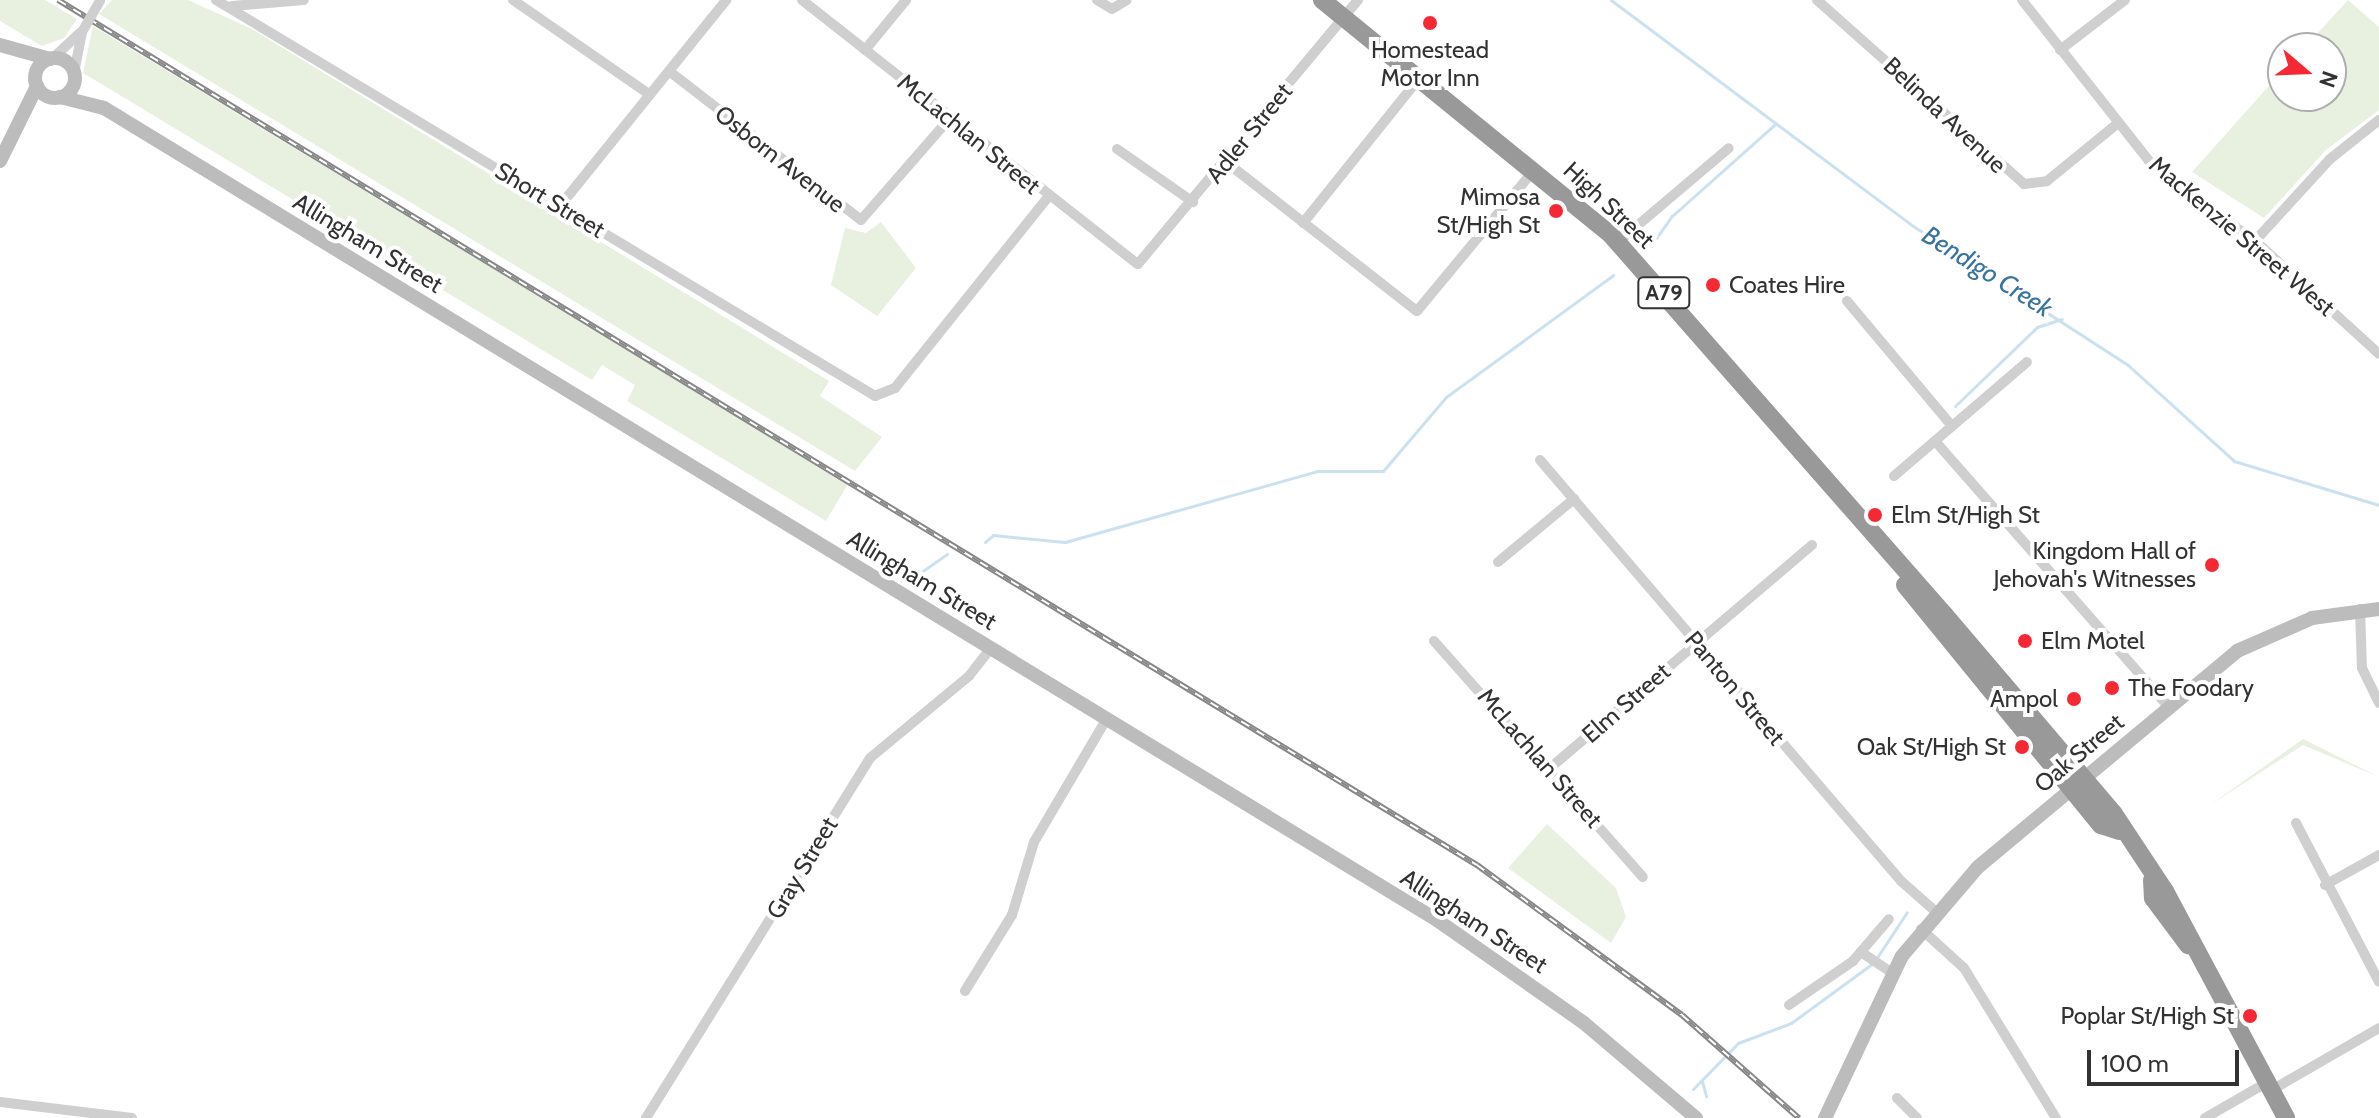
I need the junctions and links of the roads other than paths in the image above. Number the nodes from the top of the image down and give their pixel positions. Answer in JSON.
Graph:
{"nodes":[{"id":1,"x":216,"y":0,"type":"edge"},
{"id":2,"x":304,"y":0,"type":"edge"},
{"id":3,"x":513,"y":0,"type":"edge"},
{"id":4,"x":726,"y":0,"type":"edge"},
{"id":5,"x":802,"y":0,"type":"edge"},
{"id":6,"x":906,"y":0,"type":"edge"},
{"id":7,"x":1097,"y":0,"type":"edge"},
{"id":8,"x":1127,"y":0,"type":"edge"},
{"id":9,"x":1322,"y":0,"type":"edge"},
{"id":10,"x":1358,"y":0,"type":"edge"},
{"id":11,"x":1817,"y":0,"type":"edge"},
{"id":12,"x":2022,"y":0,"type":"edge"},
{"id":13,"x":2125,"y":0,"type":"edge"},
{"id":14,"x":100,"y":1,"type":"edge"},
{"id":15,"x":250,"y":3,"type":"edge"},
{"id":16,"x":232,"y":6,"type":"junction"},
{"id":17,"x":1343,"y":17,"type":"junction"},
{"id":18,"x":82,"y":32,"type":"junction"},
{"id":19,"x":4,"y":47,"type":"edge"},
{"id":20,"x":865,"y":50,"type":"junction"},
{"id":21,"x":2060,"y":50,"type":"junction"},
{"id":22,"x":52,"y":59,"type":"junction"},
{"id":23,"x":669,"y":71,"type":"junction"},
{"id":24,"x":75,"y":74,"type":"junction"},
{"id":25,"x":1420,"y":77,"type":"junction"},
{"id":26,"x":36,"y":83,"type":"junction"},
{"id":27,"x":649,"y":94,"type":"junction"},
{"id":28,"x":59,"y":97,"type":"junction"},
{"id":29,"x":104,"y":108,"type":"junction"},
{"id":30,"x":949,"y":119,"type":"junction"},
{"id":31,"x":2379,"y":120,"type":"edge"},
{"id":32,"x":2117,"y":124,"type":"junction"},
{"id":33,"x":21,"y":128,"type":"junction"},
{"id":34,"x":1729,"y":148,"type":"dead end"},
{"id":35,"x":1117,"y":149,"type":"dead end"},
{"id":36,"x":0,"y":161,"type":"edge"},
{"id":37,"x":1226,"y":162,"type":"junction"},
{"id":38,"x":1535,"y":169,"type":"junction"},
{"id":39,"x":1047,"y":198,"type":"junction"},
{"id":40,"x":1193,"y":202,"type":"junction"},
{"id":41,"x":560,"y":206,"type":"junction"},
{"id":42,"x":1303,"y":223,"type":"junction"},
{"id":43,"x":1618,"y":242,"type":"junction"},
{"id":44,"x":2254,"y":242,"type":"junction"},
{"id":45,"x":1138,"y":264,"type":"joint"},
{"id":46,"x":1847,"y":301,"type":"dead end"},
{"id":47,"x":2379,"y":354,"type":"edge"},
{"id":48,"x":2027,"y":362,"type":"dead end"},
{"id":49,"x":1952,"y":426,"type":"junction"},
{"id":50,"x":1935,"y":441,"type":"junction"},
{"id":51,"x":1540,"y":460,"type":"dead end"},
{"id":52,"x":1894,"y":476,"type":"dead end"},
{"id":53,"x":1574,"y":499,"type":"junction"},
{"id":54,"x":1812,"y":545,"type":"dead end"},
{"id":55,"x":1498,"y":562,"type":"dead end"},
{"id":56,"x":2360,"y":609,"type":"junction"},
{"id":57,"x":2379,"y":609,"type":"edge"},
{"id":58,"x":1434,"y":641,"type":"dead end"},
{"id":59,"x":1697,"y":642,"type":"junction"},
{"id":60,"x":991,"y":648,"type":"junction"},
{"id":61,"x":2379,"y":703,"type":"edge"},
{"id":62,"x":2168,"y":706,"type":"junction"},
{"id":63,"x":1107,"y":718,"type":"junction"},
{"id":64,"x":1550,"y":768,"type":"junction"},
{"id":65,"x":2076,"y":783,"type":"junction"},
{"id":66,"x":2296,"y":823,"type":"dead end"},
{"id":67,"x":2379,"y":855,"type":"edge"},
{"id":68,"x":1643,"y":877,"type":"dead end"},
{"id":69,"x":2325,"y":885,"type":"junction"},
{"id":70,"x":1935,"y":911,"type":"junction"},
{"id":71,"x":1889,"y":919,"type":"dead end"},
{"id":72,"x":1921,"y":928,"type":"junction"},
{"id":73,"x":1861,"y":952,"type":"junction"},
{"id":74,"x":1892,"y":973,"type":"junction"},
{"id":75,"x":2379,"y":982,"type":"edge"},
{"id":76,"x":965,"y":991,"type":"dead end"},
{"id":77,"x":1789,"y":1005,"type":"dead end"},
{"id":78,"x":2379,"y":1028,"type":"edge"},
{"id":79,"x":2268,"y":1087,"type":"junction"},
{"id":80,"x":1897,"y":1098,"type":"dead end"},
{"id":81,"x":0,"y":1102,"type":"edge"},
{"id":82,"x":132,"y":1118,"type":"edge"},
{"id":83,"x":646,"y":1118,"type":"edge"},
{"id":84,"x":1696,"y":1118,"type":"edge"},
{"id":85,"x":1825,"y":1118,"type":"edge"},
{"id":86,"x":1917,"y":1118,"type":"edge"},
{"id":87,"x":2056,"y":1118,"type":"edge"},
{"id":88,"x":2205,"y":1118,"type":"edge"},
{"id":89,"x":2286,"y":1118,"type":"edge"}],
"edges":[{"from":1,"to":16,"type":"street","name":"Short Street"},
{"from":2,"to":15,"type":"street"},
{"from":3,"to":27,"type":"street"},
{"from":4,"to":23,"type":"street"},
{"from":5,"to":20,"type":"street","name":"McLachlan Street"},
{"from":6,"to":20,"type":"street"},
{"from":7,"to":8,"type":"street"},
{"from":9,"to":17,"type":"highway","name":"High Street","number":"A79"},
{"from":10,"to":17,"type":"street","name":"Adler Street"},
{"from":11,"to":32,"type":"street","name":"Belinda Avenue"},
{"from":12,"to":21,"type":"street","name":"MacKenzie Street West"},
{"from":13,"to":21,"type":"street"},
{"from":14,"to":18,"type":"street","bridge":true},
{"from":15,"to":16,"type":"street"},
{"from":16,"to":41,"type":"street","name":"Short Street"},
{"from":17,"to":25,"type":"highway","name":"High Street","number":"A79"},
{"from":17,"to":37,"type":"street","name":"Adler Street"},
{"from":18,"to":22,"type":"street"},
{"from":18,"to":24,"type":"street"},
{"from":19,"to":22,"type":"street"},
{"from":19,"to":26,"type":"street"},
{"from":20,"to":30,"type":"street","name":"McLachlan Street"},
{"from":21,"to":32,"type":"street","name":"MacKenzie Street West"},
{"from":22,"to":24,"type":"street","name":"Allingham Street"},
{"from":22,"to":26,"type":"street"},
{"from":23,"to":27,"type":"street"},
{"from":23,"to":30,"type":"street","name":"Osborn Avenue"},
{"from":24,"to":28,"type":"street"},
{"from":24,"to":29,"type":"street","name":"Allingham Street"},
{"from":25,"to":38,"type":"highway","name":"High Street","number":"A79"},
{"from":25,"to":42,"type":"street"},
{"from":26,"to":28,"type":"street","name":"Allingham Street"},
{"from":26,"to":33,"type":"street"},
{"from":27,"to":41,"type":"street"},
{"from":28,"to":29,"type":"street","name":"Allingham Street"},
{"from":28,"to":33,"type":"street"},
{"from":29,"to":60,"type":"street","name":"Allingham Street"},
{"from":30,"to":39,"type":"street","name":"McLachlan Street"},
{"from":31,"to":44,"type":"street"},
{"from":32,"to":44,"type":"street","name":"MacKenzie Street West"},
{"from":33,"to":36,"type":"street"},
{"from":34,"to":43,"type":"street"},
{"from":35,"to":40,"type":"street"},
{"from":37,"to":40,"type":"street","name":"Adler Street"},
{"from":37,"to":42,"type":"street"},
{"from":38,"to":42,"type":"street"},
{"from":38,"to":43,"type":"highway","name":"High Street","number":"A79"},
{"from":39,"to":41,"type":"street","name":"Short Street"},
{"from":39,"to":45,"type":"street","name":"McLachlan Street"},
{"from":40,"to":45,"type":"street","name":"Adler Street"},
{"from":43,"to":65,"type":"highway","name":"High Street","number":"A79"},
{"from":44,"to":47,"type":"street","name":"MacKenzie Street West"},
{"from":46,"to":49,"type":"street"},
{"from":48,"to":49,"type":"street"},
{"from":49,"to":50,"type":"street"},
{"from":50,"to":52,"type":"street"},
{"from":50,"to":62,"type":"street"},
{"from":51,"to":53,"type":"street","name":"Panton Street"},
{"from":53,"to":55,"type":"street"},
{"from":53,"to":59,"type":"street","name":"Panton Street"},
{"from":54,"to":59,"type":"street","name":"Elm Street"},
{"from":56,"to":57,"type":"street","name":"Oak Street"},
{"from":56,"to":61,"type":"street"},
{"from":56,"to":62,"type":"street","name":"Oak Street"},
{"from":58,"to":64,"type":"street","name":"McLachlan Street"},
{"from":59,"to":64,"type":"street","name":"Elm Street"},
{"from":59,"to":70,"type":"street","name":"Panton Street"},
{"from":60,"to":63,"type":"street","name":"Allingham Street"},
{"from":60,"to":83,"type":"street","name":"Gray Street"},
{"from":62,"to":65,"type":"street","name":"Oak Street"},
{"from":63,"to":76,"type":"street"},
{"from":63,"to":84,"type":"street","name":"Allingham Street"},
{"from":64,"to":68,"type":"street","name":"McLachlan Street"},
{"from":65,"to":70,"type":"street","name":"Oak Street"},
{"from":65,"to":79,"type":"highway","name":"High Street","number":"A79"},
{"from":66,"to":69,"type":"street"},
{"from":67,"to":69,"type":"street"},
{"from":69,"to":75,"type":"street"},
{"from":70,"to":72,"type":"street","name":"Oak Street"},
{"from":71,"to":73,"type":"street"},
{"from":72,"to":74,"type":"street","name":"Oak Street"},
{"from":72,"to":87,"type":"street"},
{"from":73,"to":74,"type":"street"},
{"from":73,"to":77,"type":"street"},
{"from":74,"to":85,"type":"street","name":"Oak Street"},
{"from":78,"to":79,"type":"street"},
{"from":79,"to":88,"type":"street"},
{"from":79,"to":89,"type":"highway","name":"High Street","number":"A79"},
{"from":80,"to":86,"type":"street"},
{"from":81,"to":82,"type":"street"}]}
